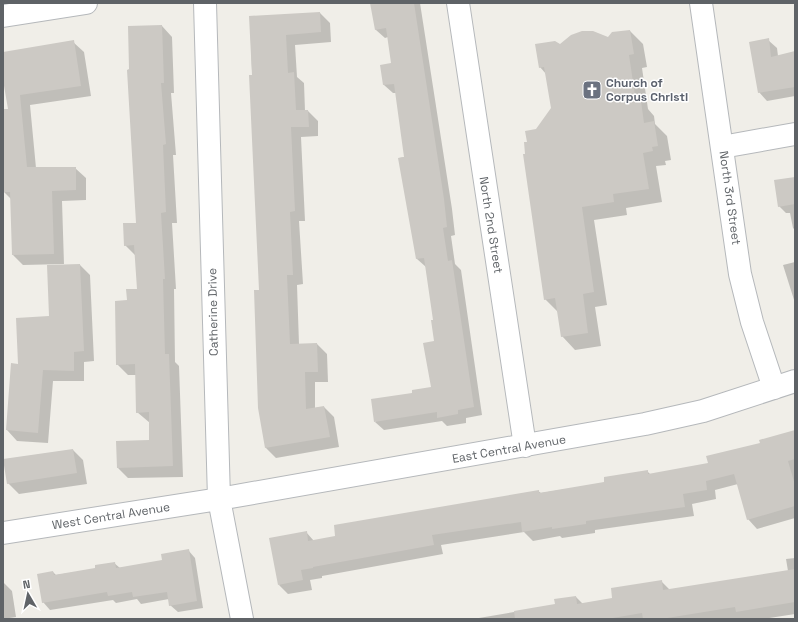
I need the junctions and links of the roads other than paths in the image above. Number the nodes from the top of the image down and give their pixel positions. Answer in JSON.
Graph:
{"nodes":[{"id":1,"x":86,"y":3,"type":"edge"},
{"id":2,"x":205,"y":3,"type":"edge"},
{"id":3,"x":458,"y":3,"type":"edge"},
{"id":4,"x":701,"y":3,"type":"edge"},
{"id":5,"x":3,"y":16,"type":"edge"},
{"id":6,"x":795,"y":134,"type":"edge"},
{"id":7,"x":722,"y":147,"type":"junction"},
{"id":8,"x":795,"y":381,"type":"edge"},
{"id":9,"x":774,"y":388,"type":"junction"},
{"id":10,"x":525,"y":446,"type":"junction"},
{"id":11,"x":219,"y":498,"type":"junction"},
{"id":12,"x":3,"y":533,"type":"edge"},
{"id":13,"x":242,"y":619,"type":"edge"}],
"edges":[{"from":1,"to":5,"type":"street"},
{"from":2,"to":11,"type":"street","name":"Catherine Drive"},
{"from":3,"to":10,"type":"street","name":"North 2nd Street"},
{"from":4,"to":7,"type":"street","name":"North 3rd Street"},
{"from":6,"to":7,"type":"street"},
{"from":7,"to":9,"type":"street","name":"North 3rd Street"},
{"from":8,"to":9,"type":"street","name":"East Central Avenue"},
{"from":9,"to":10,"type":"street","name":"East Central Avenue"},
{"from":10,"to":11,"type":"street","name":"East Central Avenue"},
{"from":11,"to":12,"type":"street","name":"West Central Avenue"},
{"from":11,"to":13,"type":"street","name":"Catherine Drive"}]}
